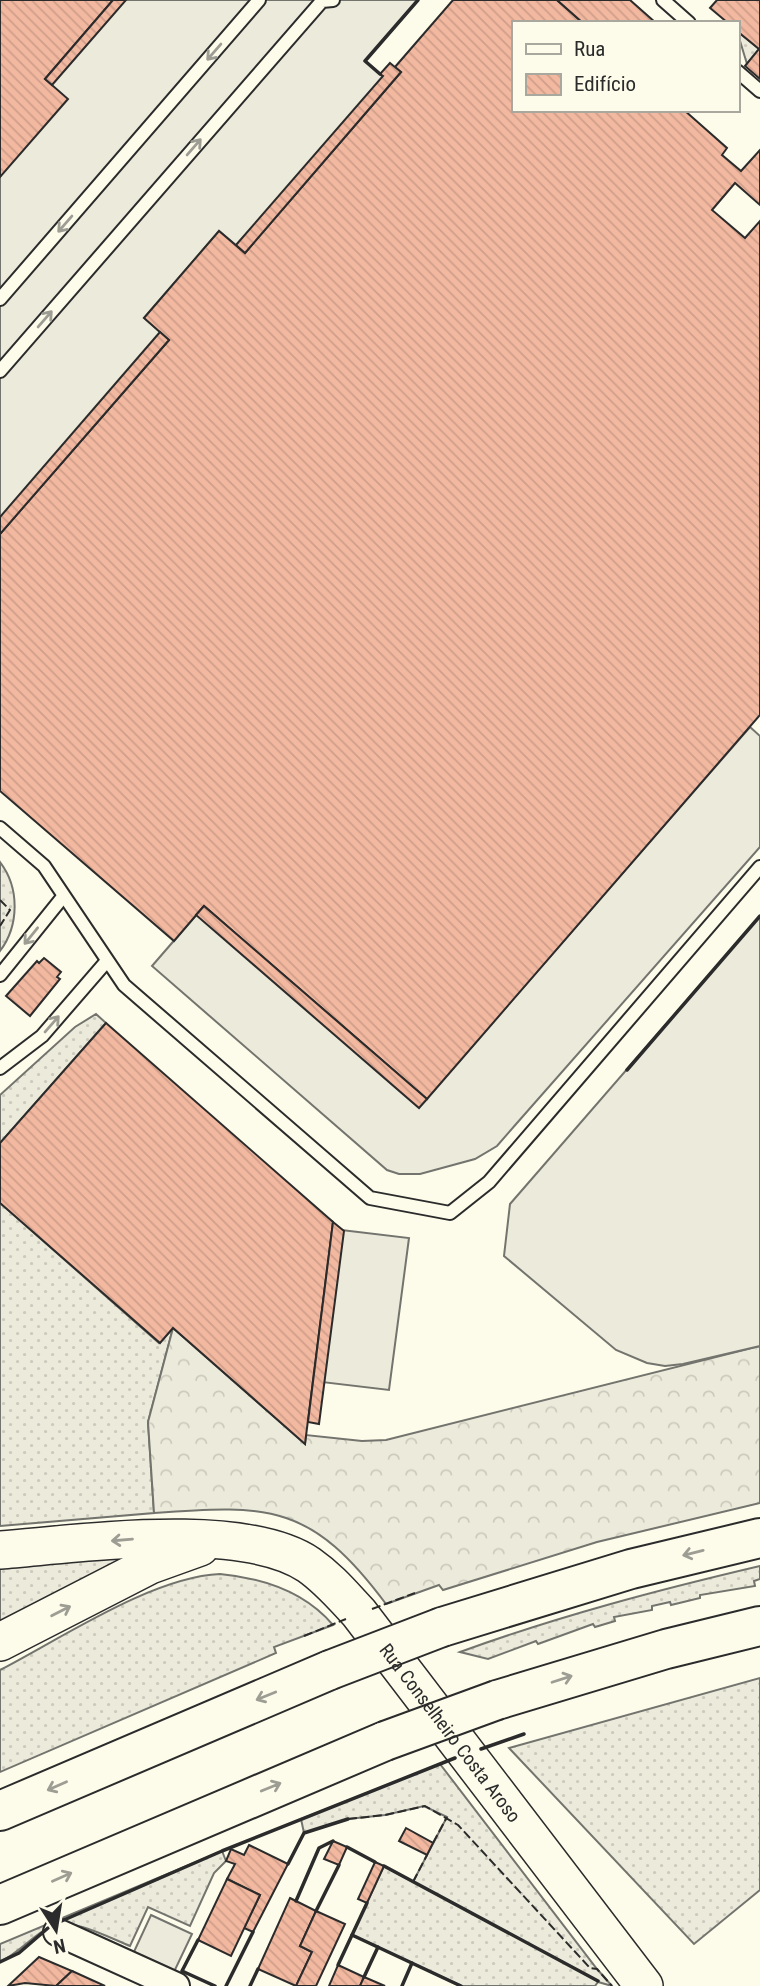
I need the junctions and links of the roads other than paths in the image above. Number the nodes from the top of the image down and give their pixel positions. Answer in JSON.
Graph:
{"nodes":[{"id":1,"x":259,"y":0,"type":"edge"},
{"id":2,"x":333,"y":0,"type":"edge"},
{"id":3,"x":663,"y":0,"type":"edge"},
{"id":4,"x":687,"y":21,"type":"edge"},
{"id":5,"x":739,"y":73,"type":"edge"},
{"id":6,"x":760,"y":92,"type":"edge"},
{"id":7,"x":0,"y":299,"type":"edge"},
{"id":8,"x":0,"y":370,"type":"edge"},
{"id":9,"x":0,"y":828,"type":"edge"},
{"id":10,"x":760,"y":867,"type":"edge"},
{"id":11,"x":62,"y":898,"type":"junction"},
{"id":12,"x":106,"y":962,"type":"junction"},
{"id":13,"x":0,"y":975,"type":"edge"},
{"id":14,"x":0,"y":1068,"type":"edge"},
{"id":15,"x":760,"y":1538,"type":"edge"},
{"id":16,"x":215,"y":1542,"type":"junction"},
{"id":17,"x":0,"y":1550,"type":"edge"},
{"id":18,"x":760,"y":1626,"type":"edge"},
{"id":19,"x":0,"y":1642,"type":"edge"},
{"id":20,"x":0,"y":1811,"type":"edge"},
{"id":21,"x":0,"y":1905,"type":"edge"},
{"id":22,"x":57,"y":1932,"type":"dead end"},
{"id":23,"x":176,"y":1986,"type":"edge"},
{"id":24,"x":644,"y":1986,"type":"edge"}],
"edges":[{"from":1,"to":7,"type":"lane","one_way":true},
{"from":8,"to":2,"type":"lane","one_way":true},
{"from":3,"to":4,"type":"lane"},
{"from":5,"to":6,"type":"lane"},
{"from":9,"to":11,"type":"lane"},
{"from":10,"to":12,"type":"lane"},
{"from":11,"to":12,"type":"lane"},
{"from":11,"to":13,"type":"lane","one_way":true},
{"from":14,"to":12,"type":"lane","one_way":true},
{"from":15,"to":20,"type":"highway","one_way":true,"bridge":true},
{"from":16,"to":17,"type":"main road","name":"Rua Conselheiro Costa Aroso","one_way":true},
{"from":19,"to":16,"type":"main road","name":"Rua Conselheiro Costa Aroso","one_way":true},
{"from":16,"to":24,"type":"main road","name":"Rua Conselheiro Costa Aroso"},
{"from":21,"to":18,"type":"highway","one_way":true,"bridge":true},
{"from":22,"to":23,"type":"street"}]}
